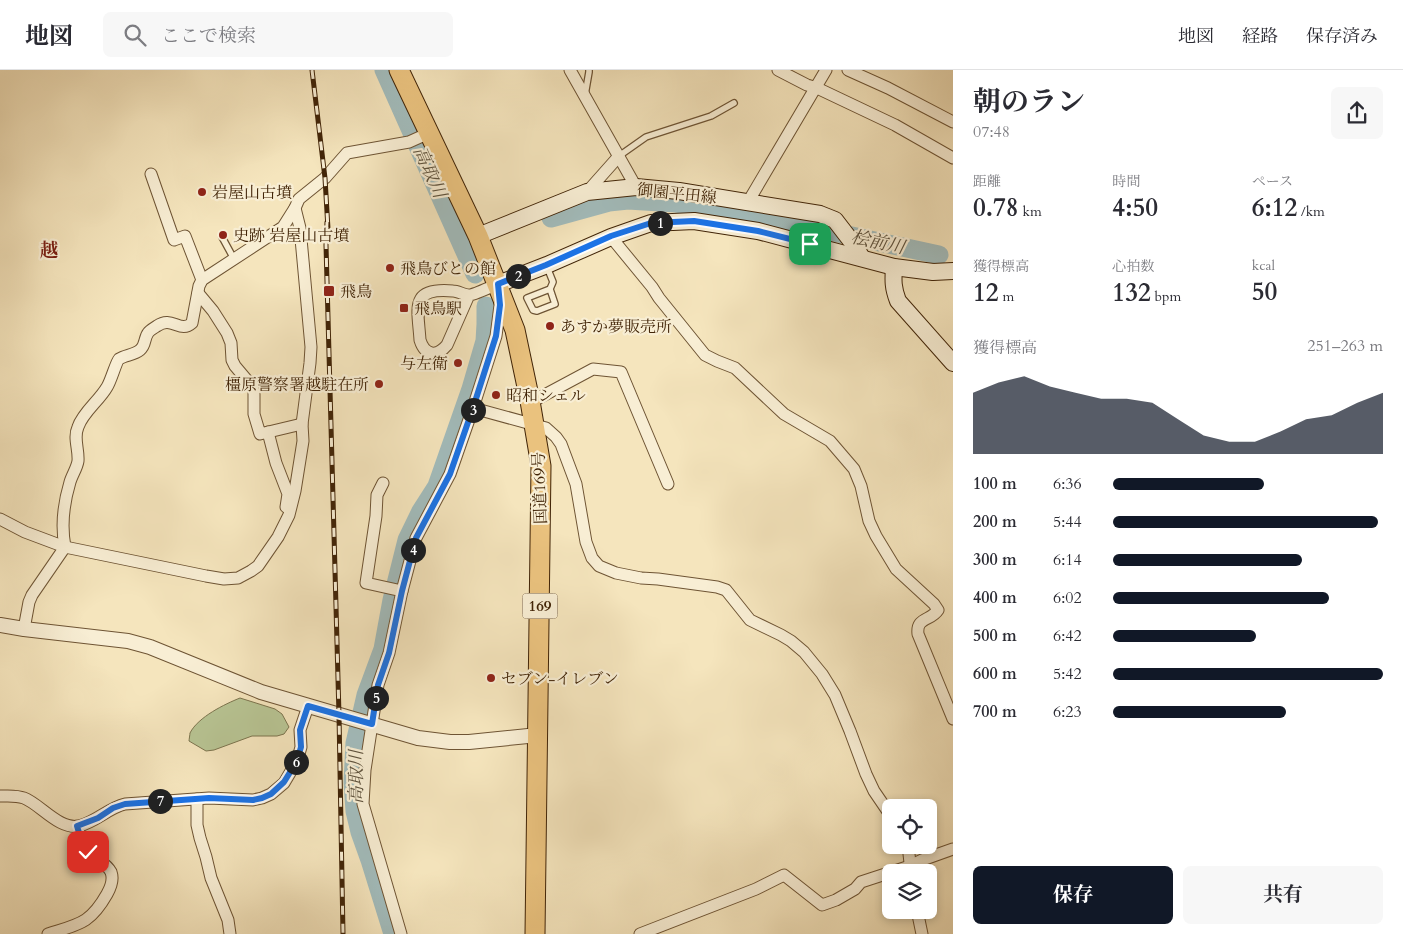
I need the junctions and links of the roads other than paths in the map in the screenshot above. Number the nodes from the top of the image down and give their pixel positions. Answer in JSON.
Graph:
{"nodes":[{"id":1,"x":570,"y":70,"type":"edge"},
{"id":2,"x":589,"y":70,"type":"edge"},
{"id":3,"x":778,"y":70,"type":"edge"},
{"id":4,"x":826,"y":70,"type":"edge"},
{"id":5,"x":848,"y":70,"type":"edge"},
{"id":6,"x":404,"y":72,"type":"edge"},
{"id":7,"x":817,"y":88,"type":"junction"},
{"id":8,"x":585,"y":96,"type":"junction"},
{"id":9,"x":734,"y":103,"type":"dead end"},
{"id":10,"x":953,"y":122,"type":"edge"},
{"id":11,"x":430,"y":133,"type":"junction"},
{"id":12,"x":620,"y":156,"type":"junction"},
{"id":13,"x":953,"y":158,"type":"edge"},
{"id":14,"x":151,"y":174,"type":"dead end"},
{"id":15,"x":636,"y":187,"type":"junction"},
{"id":16,"x":587,"y":192,"type":"junction"},
{"id":17,"x":748,"y":202,"type":"junction"},
{"id":18,"x":295,"y":208,"type":"junction"},
{"id":19,"x":478,"y":236,"type":"junction"},
{"id":20,"x":611,"y":236,"type":"junction"},
{"id":21,"x":222,"y":237,"type":"dead end"},
{"id":22,"x":859,"y":252,"type":"junction"},
{"id":23,"x":234,"y":260,"type":"junction"},
{"id":24,"x":546,"y":265,"type":"junction"},
{"id":25,"x":894,"y":266,"type":"junction"},
{"id":26,"x":953,"y":271,"type":"edge"},
{"id":27,"x":202,"y":280,"type":"junction"},
{"id":28,"x":498,"y":284,"type":"junction"},
{"id":29,"x":550,"y":289,"type":"junction"},
{"id":30,"x":198,"y":293,"type":"junction"},
{"id":31,"x":469,"y":295,"type":"junction"},
{"id":32,"x":953,"y":363,"type":"edge"},
{"id":33,"x":530,"y":401,"type":"junction"},
{"id":34,"x":473,"y":408,"type":"junction"},
{"id":35,"x":302,"y":424,"type":"junction"},
{"id":36,"x":534,"y":425,"type":"junction"},
{"id":37,"x":268,"y":432,"type":"junction"},
{"id":38,"x":383,"y":483,"type":"dead end"},
{"id":39,"x":668,"y":484,"type":"dead end"},
{"id":40,"x":289,"y":515,"type":"junction"},
{"id":41,"x":0,"y":518,"type":"edge"},
{"id":42,"x":65,"y":547,"type":"junction"},
{"id":43,"x":397,"y":590,"type":"junction"},
{"id":44,"x":0,"y":625,"type":"edge"},
{"id":45,"x":24,"y":630,"type":"junction"},
{"id":46,"x":308,"y":706,"type":"junction"},
{"id":47,"x":953,"y":719,"type":"edge"},
{"id":48,"x":365,"y":722,"type":"junction"},
{"id":49,"x":538,"y":735,"type":"junction"},
{"id":50,"x":2,"y":799,"type":"edge"},
{"id":51,"x":197,"y":799,"type":"junction"},
{"id":52,"x":882,"y":803,"type":"edge"},
{"id":53,"x":77,"y":826,"type":"junction"},
{"id":54,"x":953,"y":849,"type":"edge"},
{"id":55,"x":917,"y":864,"type":"edge"},
{"id":56,"x":882,"y":877,"type":"edge"},
{"id":57,"x":919,"y":919,"type":"edge"},
{"id":58,"x":48,"y":934,"type":"edge"},
{"id":59,"x":230,"y":934,"type":"edge"},
{"id":60,"x":402,"y":934,"type":"edge"},
{"id":61,"x":535,"y":934,"type":"edge"},
{"id":62,"x":640,"y":934,"type":"edge"},
{"id":63,"x":922,"y":934,"type":"edge"}],
"edges":[{"from":1,"to":8,"type":"street"},
{"from":2,"to":8,"type":"lane"},
{"from":3,"to":7,"type":"street"},
{"from":4,"to":7,"type":"street"},
{"from":5,"to":10,"type":"street"},
{"from":6,"to":11,"type":"highway","name":"国道169号","number":"169"},
{"from":7,"to":13,"type":"street"},
{"from":7,"to":17,"type":"street"},
{"from":8,"to":12,"type":"street"},
{"from":9,"to":12,"type":"lane"},
{"from":11,"to":18,"type":"street"},
{"from":11,"to":19,"type":"highway","name":"国道169号","number":"169"},
{"from":12,"to":15,"type":"street"},
{"from":12,"to":16,"type":"street"},
{"from":14,"to":27,"type":"street"},
{"from":15,"to":16,"type":"main road","name":"御園平田線"},
{"from":15,"to":17,"type":"main road","name":"御園平田線"},
{"from":16,"to":19,"type":"main road","name":"御園平田線"},
{"from":17,"to":22,"type":"main road","name":"御園平田線"},
{"from":18,"to":23,"type":"street"},
{"from":18,"to":35,"type":"street"},
{"from":19,"to":28,"type":"highway","name":"国道169号","number":"169"},
{"from":20,"to":22,"type":"main road"},
{"from":20,"to":24,"type":"main road"},
{"from":20,"to":47,"type":"street"},
{"from":21,"to":23,"type":"lane"},
{"from":22,"to":25,"type":"main road"},
{"from":23,"to":27,"type":"street"},
{"from":24,"to":28,"type":"main road"},
{"from":24,"to":29,"type":"lane"},
{"from":25,"to":26,"type":"main road"},
{"from":25,"to":32,"type":"main road"},
{"from":27,"to":30,"type":"street"},
{"from":28,"to":31,"type":"street"},
{"from":28,"to":33,"type":"highway","name":"国道169号","number":"169"},
{"from":28,"to":34,"type":"street"},
{"from":29,"to":29,"type":"lane"},
{"from":30,"to":37,"type":"street"},
{"from":30,"to":42,"type":"street"},
{"from":31,"to":31,"type":"street"},
{"from":33,"to":36,"type":"highway","name":"国道169号","number":"169"},
{"from":33,"to":39,"type":"street"},
{"from":34,"to":36,"type":"street"},
{"from":34,"to":43,"type":"street"},
{"from":35,"to":37,"type":"street"},
{"from":35,"to":40,"type":"street"},
{"from":36,"to":49,"type":"highway","name":"国道169号","number":"169"},
{"from":36,"to":52,"type":"street"},
{"from":37,"to":40,"type":"street"},
{"from":38,"to":43,"type":"street"},
{"from":40,"to":42,"type":"street"},
{"from":41,"to":42,"type":"street"},
{"from":42,"to":45,"type":"street"},
{"from":43,"to":48,"type":"street"},
{"from":44,"to":45,"type":"street"},
{"from":45,"to":46,"type":"street"},
{"from":46,"to":48,"type":"street"},
{"from":46,"to":51,"type":"street"},
{"from":48,"to":49,"type":"street"},
{"from":48,"to":60,"type":"street"},
{"from":49,"to":61,"type":"highway","name":"国道169号","number":"169"},
{"from":50,"to":53,"type":"street"},
{"from":51,"to":53,"type":"street"},
{"from":51,"to":59,"type":"street"},
{"from":53,"to":58,"type":"street"},
{"from":54,"to":55,"type":"street"},
{"from":56,"to":62,"type":"street"},
{"from":57,"to":63,"type":"street"}]}
